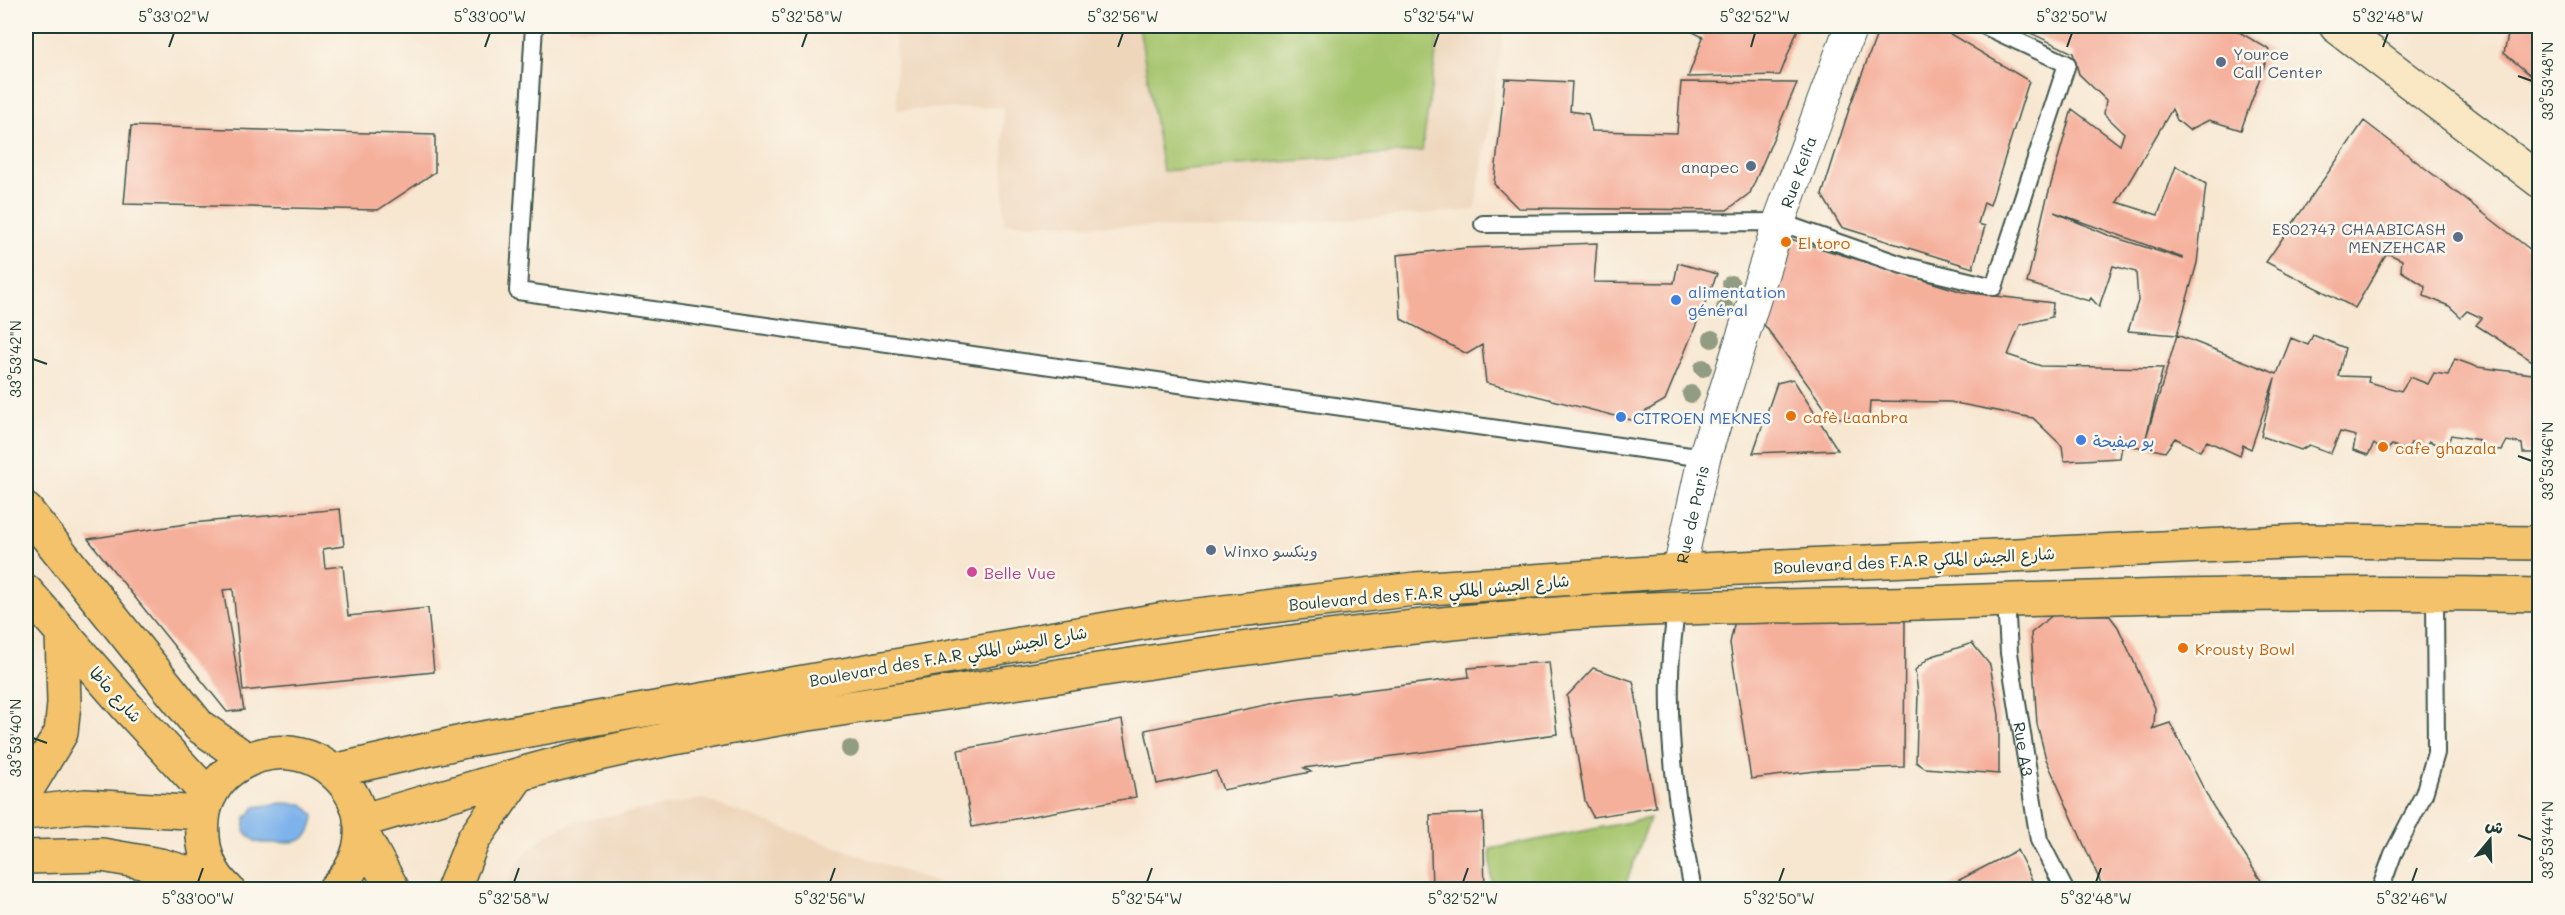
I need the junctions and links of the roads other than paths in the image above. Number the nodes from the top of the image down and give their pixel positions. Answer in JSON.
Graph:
{"nodes":[{"id":1,"x":534,"y":26,"type":"edge"},
{"id":2,"x":1851,"y":26,"type":"edge"},
{"id":3,"x":1985,"y":26,"type":"edge"},
{"id":4,"x":2345,"y":27,"type":"edge"},
{"id":5,"x":2540,"y":181,"type":"edge"},
{"id":6,"x":1779,"y":222,"type":"junction"},
{"id":7,"x":1483,"y":224,"type":"dead end"},
{"id":8,"x":1704,"y":458,"type":"junction"},
{"id":9,"x":26,"y":510,"type":"edge"},
{"id":10,"x":2540,"y":543,"type":"edge"},
{"id":11,"x":1679,"y":571,"type":"junction"},
{"id":12,"x":26,"y":591,"type":"edge"},
{"id":13,"x":2435,"y":593,"type":"junction"},
{"id":14,"x":2540,"y":596,"type":"edge"},
{"id":15,"x":2006,"y":600,"type":"junction"},
{"id":16,"x":1676,"y":608,"type":"junction"},
{"id":17,"x":62,"y":632,"type":"junction"},
{"id":18,"x":246,"y":759,"type":"junction"},
{"id":19,"x":333,"y":771,"type":"junction"},
{"id":20,"x":518,"y":776,"type":"junction"},
{"id":21,"x":26,"y":791,"type":"edge"},
{"id":22,"x":206,"y":804,"type":"junction"},
{"id":23,"x":26,"y":813,"type":"edge"},
{"id":24,"x":361,"y":827,"type":"junction"},
{"id":25,"x":26,"y":857,"type":"edge"},
{"id":26,"x":224,"y":886,"type":"edge"},
{"id":27,"x":334,"y":890,"type":"edge"},
{"id":28,"x":393,"y":890,"type":"edge"},
{"id":29,"x":453,"y":890,"type":"edge"},
{"id":30,"x":1693,"y":890,"type":"edge"},
{"id":31,"x":2065,"y":890,"type":"edge"},
{"id":32,"x":2380,"y":890,"type":"edge"}],
"edges":[{"from":1,"to":8,"type":"lane"},
{"from":2,"to":6,"type":"street","name":"Rue Keifa"},
{"from":3,"to":6,"type":"lane"},
{"from":4,"to":5,"type":"street"},
{"from":6,"to":7,"type":"lane"},
{"from":6,"to":8,"type":"street","name":"Rue Keifa"},
{"from":8,"to":11,"type":"street","name":"Rue de Paris"},
{"from":9,"to":18,"type":"main road"},
{"from":10,"to":11,"type":"main road","name":"Boulevard des F.A.R شارع الجيش الملكي"},
{"from":11,"to":19,"type":"main road","name":"Boulevard des F.A.R شارع الجيش الملكي"},
{"from":12,"to":17,"type":"main road","name":"شارع مآطا"},
{"from":13,"to":14,"type":"main road","name":"Boulevard des F.A.R شارع الجيش الملكي"},
{"from":13,"to":15,"type":"main road","name":"Boulevard des F.A.R شارع الجيش الملكي"},
{"from":13,"to":32,"type":"lane"},
{"from":15,"to":16,"type":"main road","name":"Boulevard des F.A.R شارع الجيش الملكي"},
{"from":15,"to":31,"type":"lane","name":"Rue A3"},
{"from":16,"to":20,"type":"main road","name":"Boulevard des F.A.R شارع الجيش الملكي"},
{"from":16,"to":30,"type":"lane"},
{"from":17,"to":21,"type":"main road"},
{"from":17,"to":22,"type":"main road","name":"شارع مآطا"},
{"from":18,"to":19,"type":"main road"},
{"from":18,"to":22,"type":"main road"},
{"from":19,"to":24,"type":"main road"},
{"from":20,"to":24,"type":"main road","name":"Boulevard des F.A.R شارع الجيش الملكي"},
{"from":20,"to":29,"type":"main road"},
{"from":22,"to":23,"type":"main road"},
{"from":22,"to":26,"type":"main road"},
{"from":24,"to":27,"type":"main road"},
{"from":24,"to":28,"type":"main road"},
{"from":25,"to":26,"type":"main road"}]}
